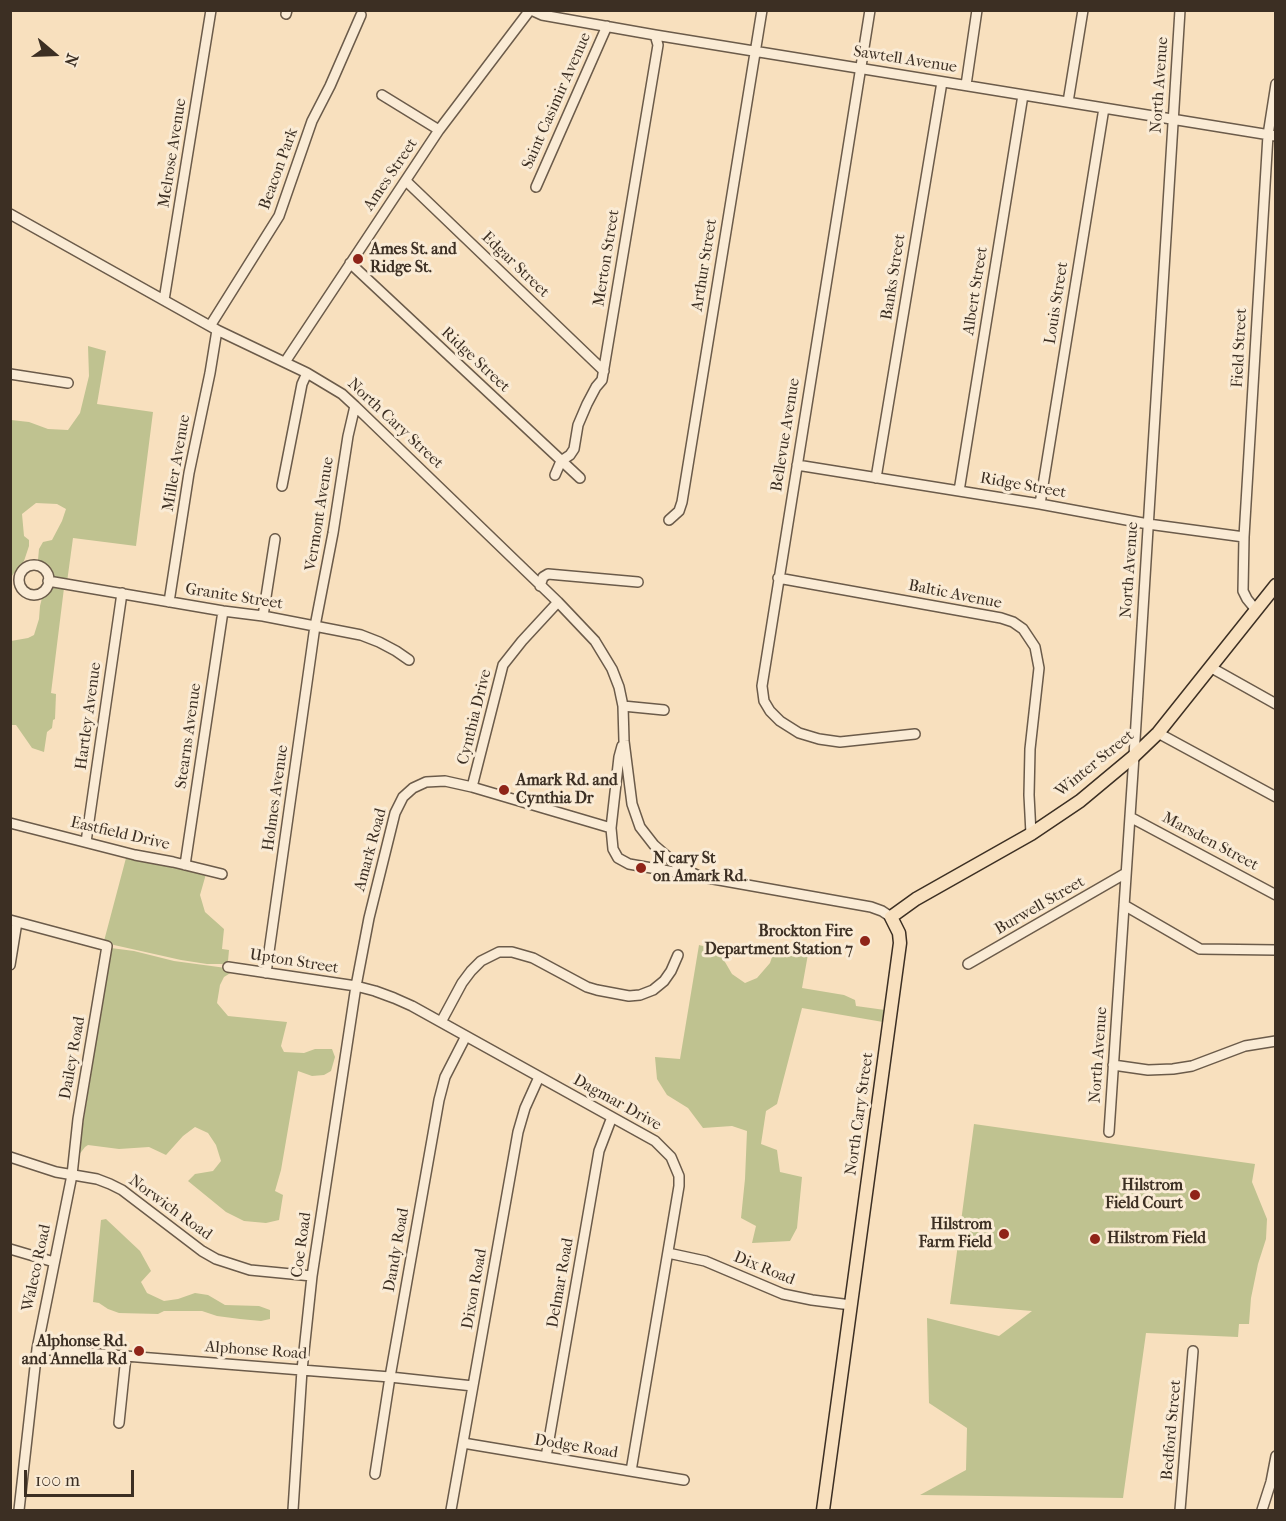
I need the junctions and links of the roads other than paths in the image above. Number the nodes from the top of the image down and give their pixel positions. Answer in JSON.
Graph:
{"nodes":[{"id":1,"x":211,"y":10,"type":"edge"},
{"id":2,"x":530,"y":10,"type":"edge"},
{"id":3,"x":762,"y":10,"type":"edge"},
{"id":4,"x":870,"y":10,"type":"edge"},
{"id":5,"x":977,"y":10,"type":"edge"},
{"id":6,"x":1083,"y":10,"type":"edge"},
{"id":7,"x":1180,"y":10,"type":"edge"},
{"id":8,"x":361,"y":15,"type":"dead end"},
{"id":9,"x":607,"y":26,"type":"junction"},
{"id":10,"x":655,"y":35,"type":"junction"},
{"id":11,"x":756,"y":51,"type":"junction"},
{"id":12,"x":860,"y":68,"type":"junction"},
{"id":13,"x":942,"y":82,"type":"junction"},
{"id":14,"x":1275,"y":84,"type":"edge"},
{"id":15,"x":966,"y":85,"type":"junction"},
{"id":16,"x":382,"y":95,"type":"dead end"},
{"id":17,"x":1023,"y":95,"type":"junction"},
{"id":18,"x":1068,"y":102,"type":"junction"},
{"id":19,"x":1104,"y":108,"type":"junction"},
{"id":20,"x":1173,"y":119,"type":"junction"},
{"id":21,"x":439,"y":130,"type":"junction"},
{"id":22,"x":1272,"y":135,"type":"edge"},
{"id":23,"x":406,"y":182,"type":"junction"},
{"id":24,"x":536,"y":187,"type":"dead end"},
{"id":25,"x":10,"y":214,"type":"edge"},
{"id":26,"x":350,"y":263,"type":"junction"},
{"id":27,"x":164,"y":300,"type":"junction"},
{"id":28,"x":214,"y":328,"type":"junction"},
{"id":29,"x":285,"y":362,"type":"junction"},
{"id":30,"x":603,"y":371,"type":"junction"},
{"id":31,"x":307,"y":373,"type":"junction"},
{"id":32,"x":10,"y":374,"type":"edge"},
{"id":33,"x":68,"y":383,"type":"dead end"},
{"id":34,"x":355,"y":406,"type":"junction"},
{"id":35,"x":561,"y":461,"type":"junction"},
{"id":36,"x":797,"y":465,"type":"junction"},
{"id":37,"x":555,"y":475,"type":"dead end"},
{"id":38,"x":580,"y":478,"type":"dead end"},
{"id":39,"x":876,"y":478,"type":"junction"},
{"id":40,"x":282,"y":486,"type":"dead end"},
{"id":41,"x":959,"y":491,"type":"junction"},
{"id":42,"x":1040,"y":504,"type":"junction"},
{"id":43,"x":669,"y":520,"type":"dead end"},
{"id":44,"x":1148,"y":524,"type":"junction"},
{"id":45,"x":1244,"y":537,"type":"junction"},
{"id":46,"x":275,"y":539,"type":"dead end"},
{"id":47,"x":778,"y":578,"type":"junction"},
{"id":48,"x":48,"y":581,"type":"dead end"},
{"id":49,"x":638,"y":582,"type":"dead end"},
{"id":50,"x":540,"y":585,"type":"junction"},
{"id":51,"x":1275,"y":585,"type":"edge"},
{"id":52,"x":122,"y":593,"type":"junction"},
{"id":53,"x":169,"y":602,"type":"junction"},
{"id":54,"x":558,"y":602,"type":"junction"},
{"id":55,"x":1256,"y":610,"type":"junction"},
{"id":56,"x":223,"y":611,"type":"junction"},
{"id":57,"x":263,"y":616,"type":"junction"},
{"id":58,"x":315,"y":626,"type":"junction"},
{"id":59,"x":409,"y":660,"type":"dead end"},
{"id":60,"x":1210,"y":667,"type":"junction"},
{"id":61,"x":1275,"y":704,"type":"edge"},
{"id":62,"x":623,"y":706,"type":"junction"},
{"id":63,"x":664,"y":710,"type":"dead end"},
{"id":64,"x":1158,"y":733,"type":"junction"},
{"id":65,"x":915,"y":734,"type":"dead end"},
{"id":66,"x":624,"y":741,"type":"junction"},
{"id":67,"x":1134,"y":756,"type":"junction"},
{"id":68,"x":472,"y":787,"type":"junction"},
{"id":69,"x":1275,"y":797,"type":"edge"},
{"id":70,"x":1130,"y":817,"type":"junction"},
{"id":71,"x":10,"y":823,"type":"edge"},
{"id":72,"x":611,"y":828,"type":"junction"},
{"id":73,"x":1031,"y":834,"type":"junction"},
{"id":74,"x":86,"y":842,"type":"junction"},
{"id":75,"x":185,"y":865,"type":"junction"},
{"id":76,"x":1126,"y":873,"type":"junction"},
{"id":77,"x":222,"y":874,"type":"dead end"},
{"id":78,"x":701,"y":877,"type":"junction"},
{"id":79,"x":1275,"y":895,"type":"edge"},
{"id":80,"x":1124,"y":905,"type":"junction"},
{"id":81,"x":891,"y":917,"type":"junction"},
{"id":82,"x":14,"y":921,"type":"edge"},
{"id":83,"x":1275,"y":950,"type":"edge"},
{"id":84,"x":678,"y":955,"type":"dead end"},
{"id":85,"x":968,"y":964,"type":"dead end"},
{"id":86,"x":10,"y":965,"type":"edge"},
{"id":87,"x":228,"y":967,"type":"dead end"},
{"id":88,"x":266,"y":973,"type":"junction"},
{"id":89,"x":356,"y":986,"type":"junction"},
{"id":90,"x":441,"y":1022,"type":"junction"},
{"id":91,"x":466,"y":1036,"type":"junction"},
{"id":92,"x":1275,"y":1041,"type":"edge"},
{"id":93,"x":1113,"y":1065,"type":"junction"},
{"id":94,"x":539,"y":1077,"type":"junction"},
{"id":95,"x":612,"y":1117,"type":"junction"},
{"id":96,"x":1108,"y":1132,"type":"dead end"},
{"id":97,"x":10,"y":1157,"type":"edge"},
{"id":98,"x":72,"y":1174,"type":"junction"},
{"id":99,"x":10,"y":1249,"type":"edge"},
{"id":100,"x":668,"y":1253,"type":"junction"},
{"id":101,"x":54,"y":1262,"type":"junction"},
{"id":102,"x":312,"y":1276,"type":"junction"},
{"id":103,"x":851,"y":1305,"type":"junction"},
{"id":104,"x":37,"y":1348,"type":"junction"},
{"id":105,"x":1193,"y":1351,"type":"dead end"},
{"id":106,"x":126,"y":1356,"type":"junction"},
{"id":107,"x":302,"y":1370,"type":"junction"},
{"id":108,"x":390,"y":1377,"type":"junction"},
{"id":109,"x":472,"y":1386,"type":"junction"},
{"id":110,"x":119,"y":1423,"type":"dead end"},
{"id":111,"x":463,"y":1443,"type":"junction"},
{"id":112,"x":1275,"y":1456,"type":"edge"},
{"id":113,"x":546,"y":1457,"type":"junction"},
{"id":114,"x":630,"y":1471,"type":"junction"},
{"id":115,"x":375,"y":1474,"type":"dead end"},
{"id":116,"x":684,"y":1480,"type":"dead end"},
{"id":117,"x":293,"y":1509,"type":"edge"},
{"id":118,"x":20,"y":1510,"type":"edge"},
{"id":119,"x":451,"y":1510,"type":"edge"},
{"id":120,"x":823,"y":1510,"type":"edge"},
{"id":121,"x":1180,"y":1510,"type":"edge"},
{"id":122,"x":1262,"y":1510,"type":"edge"}],
"edges":[{"from":1,"to":27,"type":"street","name":"Melrose Avenue"},
{"from":2,"to":9,"type":"street","name":"Sawtell Avenue"},
{"from":2,"to":21,"type":"street","name":"Ames Street"},
{"from":3,"to":11,"type":"street","name":"Arthur Street"},
{"from":4,"to":12,"type":"street","name":"Bellevue Avenue"},
{"from":5,"to":15,"type":"street"},
{"from":6,"to":18,"type":"street"},
{"from":7,"to":20,"type":"street","name":"North Avenue"},
{"from":8,"to":28,"type":"street","name":"Beacon Park"},
{"from":9,"to":10,"type":"street","name":"Sawtell Avenue"},
{"from":9,"to":24,"type":"street","name":"Saint Casimir Avenue"},
{"from":10,"to":11,"type":"street","name":"Sawtell Avenue"},
{"from":10,"to":30,"type":"street","name":"Merton Street"},
{"from":11,"to":12,"type":"street","name":"Sawtell Avenue"},
{"from":11,"to":43,"type":"street","name":"Arthur Street"},
{"from":12,"to":13,"type":"street","name":"Sawtell Avenue"},
{"from":12,"to":36,"type":"street","name":"Bellevue Avenue"},
{"from":13,"to":15,"type":"street","name":"Sawtell Avenue"},
{"from":13,"to":39,"type":"street","name":"Banks Street"},
{"from":14,"to":22,"type":"street","name":"Field Street"},
{"from":15,"to":17,"type":"street","name":"Sawtell Avenue"},
{"from":16,"to":21,"type":"street"},
{"from":17,"to":18,"type":"street","name":"Sawtell Avenue"},
{"from":17,"to":41,"type":"street","name":"Albert Street"},
{"from":18,"to":19,"type":"street","name":"Sawtell Avenue"},
{"from":19,"to":20,"type":"street","name":"Sawtell Avenue"},
{"from":19,"to":42,"type":"street","name":"Louis Street"},
{"from":20,"to":22,"type":"street","name":"Sawtell Avenue"},
{"from":20,"to":44,"type":"street","name":"North Avenue"},
{"from":21,"to":23,"type":"street","name":"Ames Street"},
{"from":22,"to":45,"type":"street","name":"Field Street"},
{"from":23,"to":26,"type":"street","name":"Ames Street"},
{"from":23,"to":30,"type":"street","name":"Edgar Street"},
{"from":25,"to":27,"type":"street","name":"North Cary Street"},
{"from":26,"to":29,"type":"street","name":"Ames Street"},
{"from":26,"to":35,"type":"street","name":"Ridge Street"},
{"from":27,"to":28,"type":"street","name":"North Cary Street"},
{"from":28,"to":29,"type":"street","name":"North Cary Street"},
{"from":28,"to":53,"type":"street","name":"Miller Avenue"},
{"from":29,"to":31,"type":"street","name":"North Cary Street"},
{"from":30,"to":35,"type":"street","name":"Merton Street"},
{"from":31,"to":34,"type":"street","name":"North Cary Street"},
{"from":31,"to":40,"type":"street"},
{"from":32,"to":33,"type":"street"},
{"from":34,"to":50,"type":"street","name":"North Cary Street"},
{"from":34,"to":58,"type":"street","name":"Vermont Avenue"},
{"from":35,"to":37,"type":"street","name":"Merton Street"},
{"from":35,"to":38,"type":"street","name":"Ridge Street"},
{"from":36,"to":39,"type":"street","name":"Ridge Street"},
{"from":36,"to":47,"type":"street","name":"Bellevue Avenue"},
{"from":39,"to":41,"type":"street","name":"Ridge Street"},
{"from":41,"to":42,"type":"street","name":"Ridge Street"},
{"from":42,"to":44,"type":"street","name":"Ridge Street"},
{"from":44,"to":45,"type":"street","name":"Ridge Street"},
{"from":44,"to":67,"type":"street","name":"North Avenue"},
{"from":45,"to":55,"type":"street","name":"Field Street"},
{"from":46,"to":57,"type":"street"},
{"from":47,"to":65,"type":"street","name":"Bellevue Avenue"},
{"from":47,"to":73,"type":"street","name":"Baltic Avenue"},
{"from":48,"to":52,"type":"street","name":"Granite Street"},
{"from":49,"to":50,"type":"street"},
{"from":50,"to":54,"type":"street","name":"North Cary Street"},
{"from":51,"to":55,"type":"main road","name":"Winter Street"},
{"from":52,"to":53,"type":"street","name":"Granite Street"},
{"from":52,"to":74,"type":"street","name":"Hartley Avenue"},
{"from":53,"to":56,"type":"street","name":"Granite Street"},
{"from":54,"to":62,"type":"street","name":"North Cary Street"},
{"from":54,"to":68,"type":"street","name":"Cynthia Drive"},
{"from":55,"to":60,"type":"main road","name":"Winter Street"},
{"from":56,"to":57,"type":"street","name":"Granite Street"},
{"from":56,"to":75,"type":"street","name":"Stearns Avenue"},
{"from":57,"to":58,"type":"street","name":"Granite Street"},
{"from":58,"to":59,"type":"street","name":"Granite Street"},
{"from":58,"to":88,"type":"street","name":"Holmes Avenue"},
{"from":60,"to":61,"type":"street"},
{"from":60,"to":64,"type":"main road","name":"Winter Street"},
{"from":62,"to":63,"type":"street"},
{"from":62,"to":66,"type":"street","name":"North Cary Street"},
{"from":64,"to":67,"type":"main road","name":"Winter Street"},
{"from":64,"to":69,"type":"street"},
{"from":66,"to":72,"type":"street","name":"North Cary Street"},
{"from":66,"to":78,"type":"street","name":"North Cary Street"},
{"from":67,"to":70,"type":"street","name":"North Avenue"},
{"from":67,"to":73,"type":"main road","name":"Winter Street"},
{"from":68,"to":72,"type":"street","name":"Amark Road"},
{"from":68,"to":89,"type":"street","name":"Amark Road"},
{"from":70,"to":76,"type":"street","name":"North Avenue"},
{"from":70,"to":79,"type":"street","name":"Marsden Street"},
{"from":71,"to":74,"type":"street","name":"Eastfield Drive"},
{"from":72,"to":78,"type":"street","name":"North Cary Street"},
{"from":73,"to":81,"type":"main road","name":"Winter Street"},
{"from":74,"to":75,"type":"street","name":"Eastfield Drive"},
{"from":75,"to":77,"type":"street","name":"Eastfield Drive"},
{"from":76,"to":80,"type":"street","name":"North Avenue"},
{"from":76,"to":85,"type":"street","name":"Burwell Street"},
{"from":78,"to":81,"type":"street","name":"North Cary Street"},
{"from":80,"to":83,"type":"street"},
{"from":80,"to":93,"type":"street","name":"North Avenue"},
{"from":81,"to":103,"type":"main road","name":"North Cary Street"},
{"from":82,"to":86,"type":"street"},
{"from":82,"to":98,"type":"street","name":"Dailey Road"},
{"from":84,"to":90,"type":"street"},
{"from":87,"to":88,"type":"street","name":"Upton Street"},
{"from":88,"to":89,"type":"street","name":"Upton Street"},
{"from":89,"to":90,"type":"street","name":"Dagmar Drive"},
{"from":89,"to":102,"type":"street","name":"Coe Road"},
{"from":90,"to":91,"type":"street","name":"Dagmar Drive"},
{"from":91,"to":94,"type":"street","name":"Dagmar Drive"},
{"from":91,"to":108,"type":"street","name":"Dandy Road"},
{"from":92,"to":93,"type":"street"},
{"from":93,"to":96,"type":"street","name":"North Avenue"},
{"from":94,"to":95,"type":"street","name":"Dagmar Drive"},
{"from":94,"to":109,"type":"street","name":"Dixon Road"},
{"from":95,"to":100,"type":"street","name":"Dagmar Drive"},
{"from":95,"to":113,"type":"street","name":"Delmar Road"},
{"from":97,"to":98,"type":"street","name":"Norwich Road"},
{"from":98,"to":101,"type":"street","name":"Waleco Road"},
{"from":98,"to":102,"type":"street","name":"Norwich Road"},
{"from":99,"to":101,"type":"street"},
{"from":100,"to":103,"type":"street","name":"Dix Road"},
{"from":100,"to":114,"type":"street","name":"Dagmar Drive"},
{"from":101,"to":104,"type":"street","name":"Waleco Road"},
{"from":102,"to":107,"type":"street","name":"Coe Road"},
{"from":103,"to":120,"type":"main road","name":"North Cary Street"},
{"from":104,"to":106,"type":"street","name":"Alphonse Road"},
{"from":104,"to":118,"type":"street","name":"Waleco Road"},
{"from":105,"to":121,"type":"street","name":"Bedford Street"},
{"from":106,"to":107,"type":"street","name":"Alphonse Road"},
{"from":106,"to":110,"type":"street"},
{"from":107,"to":108,"type":"street","name":"Alphonse Road"},
{"from":107,"to":117,"type":"street","name":"Coe Road"},
{"from":108,"to":109,"type":"street","name":"Alphonse Road"},
{"from":108,"to":115,"type":"street","name":"Dandy Road"},
{"from":109,"to":111,"type":"street","name":"Dixon Road"},
{"from":111,"to":113,"type":"street","name":"Dodge Road"},
{"from":111,"to":119,"type":"street","name":"Dixon Road"},
{"from":112,"to":122,"type":"street"},
{"from":113,"to":114,"type":"street","name":"Dodge Road"},
{"from":114,"to":116,"type":"street","name":"Dodge Road"}]}
